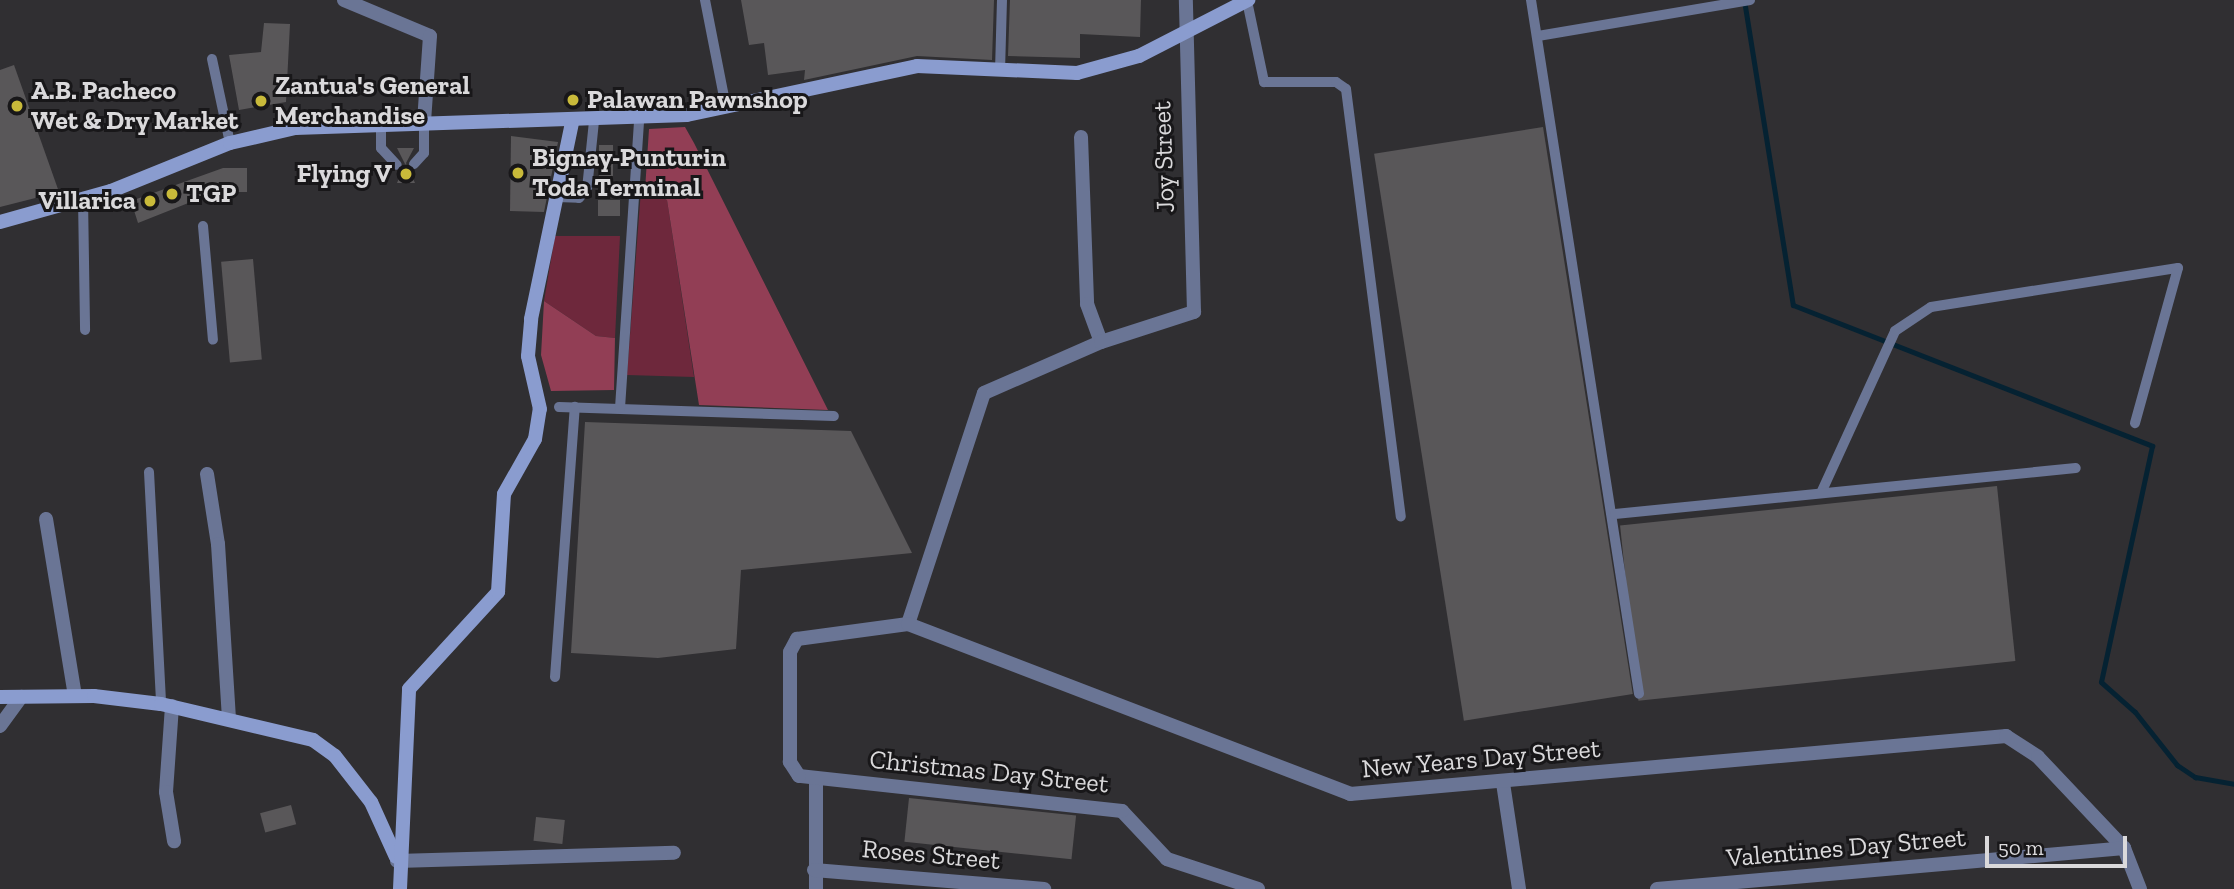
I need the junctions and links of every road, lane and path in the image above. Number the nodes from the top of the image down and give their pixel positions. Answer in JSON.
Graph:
{"nodes":[{"id":1,"x":344,"y":0,"type":"edge"},
{"id":2,"x":705,"y":0,"type":"edge"},
{"id":3,"x":1002,"y":0,"type":"edge"},
{"id":4,"x":1186,"y":0,"type":"edge"},
{"id":5,"x":1248,"y":0,"type":"edge"},
{"id":6,"x":1531,"y":0,"type":"edge"},
{"id":7,"x":1751,"y":0,"type":"edge"},
{"id":8,"x":1185,"y":35,"type":"junction"},
{"id":9,"x":1538,"y":36,"type":"junction"},
{"id":10,"x":212,"y":59,"type":"dead end"},
{"id":11,"x":1000,"y":71,"type":"junction"},
{"id":12,"x":726,"y":107,"type":"junction"},
{"id":13,"x":639,"y":119,"type":"junction"},
{"id":14,"x":594,"y":121,"type":"junction"},
{"id":15,"x":424,"y":122,"type":"junction"},
{"id":16,"x":572,"y":122,"type":"junction"},
{"id":17,"x":381,"y":124,"type":"junction"},
{"id":18,"x":1081,"y":137,"type":"dead end"},
{"id":19,"x":568,"y":142,"type":"junction"},
{"id":20,"x":230,"y":143,"type":"junction"},
{"id":21,"x":592,"y":145,"type":"junction"},
{"id":22,"x":414,"y":164,"type":"dead end"},
{"id":23,"x":397,"y":165,"type":"dead end"},
{"id":24,"x":556,"y":197,"type":"junction"},
{"id":25,"x":83,"y":198,"type":"junction"},
{"id":26,"x":0,"y":222,"type":"edge"},
{"id":27,"x":203,"y":226,"type":"dead end"},
{"id":28,"x":85,"y":330,"type":"dead end"},
{"id":29,"x":213,"y":341,"type":"dead end"},
{"id":30,"x":1101,"y":342,"type":"junction"},
{"id":31,"x":559,"y":407,"type":"dead end"},
{"id":32,"x":575,"y":407,"type":"junction"},
{"id":33,"x":620,"y":408,"type":"junction"},
{"id":34,"x":834,"y":416,"type":"dead end"},
{"id":35,"x":2135,"y":423,"type":"dead end"},
{"id":36,"x":2076,"y":468,"type":"dead end"},
{"id":37,"x":149,"y":472,"type":"dead end"},
{"id":38,"x":206,"y":474,"type":"dead end"},
{"id":39,"x":1821,"y":493,"type":"junction"},
{"id":40,"x":1615,"y":514,"type":"junction"},
{"id":41,"x":1401,"y":516,"type":"dead end"},
{"id":42,"x":46,"y":519,"type":"dead end"},
{"id":43,"x":908,"y":624,"type":"junction"},
{"id":44,"x":555,"y":677,"type":"dead end"},
{"id":45,"x":1639,"y":694,"type":"dead end"},
{"id":46,"x":21,"y":696,"type":"junction"},
{"id":47,"x":75,"y":696,"type":"junction"},
{"id":48,"x":0,"y":697,"type":"edge"},
{"id":49,"x":166,"y":705,"type":"junction"},
{"id":50,"x":229,"y":717,"type":"junction"},
{"id":51,"x":0,"y":726,"type":"edge"},
{"id":52,"x":816,"y":779,"type":"junction"},
{"id":53,"x":1503,"y":783,"type":"junction"},
{"id":54,"x":174,"y":841,"type":"dead end"},
{"id":55,"x":2124,"y":848,"type":"junction"},
{"id":56,"x":674,"y":853,"type":"dead end"},
{"id":57,"x":397,"y":860,"type":"junction"},
{"id":58,"x":814,"y":870,"type":"junction"},
{"id":59,"x":400,"y":889,"type":"edge"},
{"id":60,"x":816,"y":889,"type":"edge"},
{"id":61,"x":1044,"y":889,"type":"edge"},
{"id":62,"x":1258,"y":889,"type":"edge"},
{"id":63,"x":1519,"y":889,"type":"edge"},
{"id":64,"x":1657,"y":889,"type":"edge"},
{"id":65,"x":2140,"y":889,"type":"edge"}],
"edges":[{"from":1,"to":15,"type":"street"},
{"from":2,"to":12,"type":"lane"},
{"from":3,"to":11,"type":"lane"},
{"from":4,"to":8,"type":"street","name":"Joy Street"},
{"from":5,"to":8,"type":"main road"},
{"from":5,"to":41,"type":"lane"},
{"from":6,"to":9,"type":"lane"},
{"from":7,"to":9,"type":"lane"},
{"from":8,"to":11,"type":"main road"},
{"from":8,"to":30,"type":"street","name":"Joy Street"},
{"from":9,"to":40,"type":"lane"},
{"from":10,"to":20,"type":"lane"},
{"from":11,"to":12,"type":"main road"},
{"from":12,"to":13,"type":"main road"},
{"from":13,"to":14,"type":"main road"},
{"from":13,"to":33,"type":"lane"},
{"from":14,"to":16,"type":"main road"},
{"from":14,"to":21,"type":"lane"},
{"from":15,"to":16,"type":"main road"},
{"from":15,"to":17,"type":"main road"},
{"from":15,"to":22,"type":"lane"},
{"from":16,"to":19,"type":"main road"},
{"from":17,"to":20,"type":"main road"},
{"from":17,"to":23,"type":"lane"},
{"from":18,"to":30,"type":"street"},
{"from":19,"to":21,"type":"lane"},
{"from":19,"to":24,"type":"main road"},
{"from":20,"to":25,"type":"main road"},
{"from":21,"to":24,"type":"lane"},
{"from":24,"to":57,"type":"main road"},
{"from":25,"to":26,"type":"main road"},
{"from":25,"to":28,"type":"lane"},
{"from":27,"to":29,"type":"lane"},
{"from":30,"to":43,"type":"street"},
{"from":31,"to":32,"type":"lane"},
{"from":32,"to":33,"type":"lane"},
{"from":32,"to":44,"type":"lane"},
{"from":33,"to":34,"type":"lane"},
{"from":35,"to":39,"type":"lane"},
{"from":36,"to":39,"type":"lane"},
{"from":37,"to":49,"type":"lane"},
{"from":38,"to":50,"type":"street"},
{"from":39,"to":40,"type":"lane"},
{"from":40,"to":45,"type":"lane"},
{"from":42,"to":47,"type":"street"},
{"from":43,"to":52,"type":"street"},
{"from":43,"to":53,"type":"street","name":"New Years Day Street"},
{"from":46,"to":47,"type":"main road"},
{"from":46,"to":48,"type":"main road"},
{"from":46,"to":51,"type":"street"},
{"from":47,"to":49,"type":"main road"},
{"from":49,"to":50,"type":"main road"},
{"from":49,"to":54,"type":"street"},
{"from":50,"to":57,"type":"main road"},
{"from":52,"to":58,"type":"street"},
{"from":52,"to":62,"type":"street","name":"Christmas Day Street"},
{"from":53,"to":55,"type":"street","name":"New Years Day Street"},
{"from":53,"to":63,"type":"street"},
{"from":55,"to":64,"type":"street","name":"Valentines Day Street"},
{"from":55,"to":65,"type":"street"},
{"from":56,"to":57,"type":"street"},
{"from":57,"to":59,"type":"main road"},
{"from":58,"to":60,"type":"street"},
{"from":58,"to":61,"type":"street","name":"Roses Street"}]}
